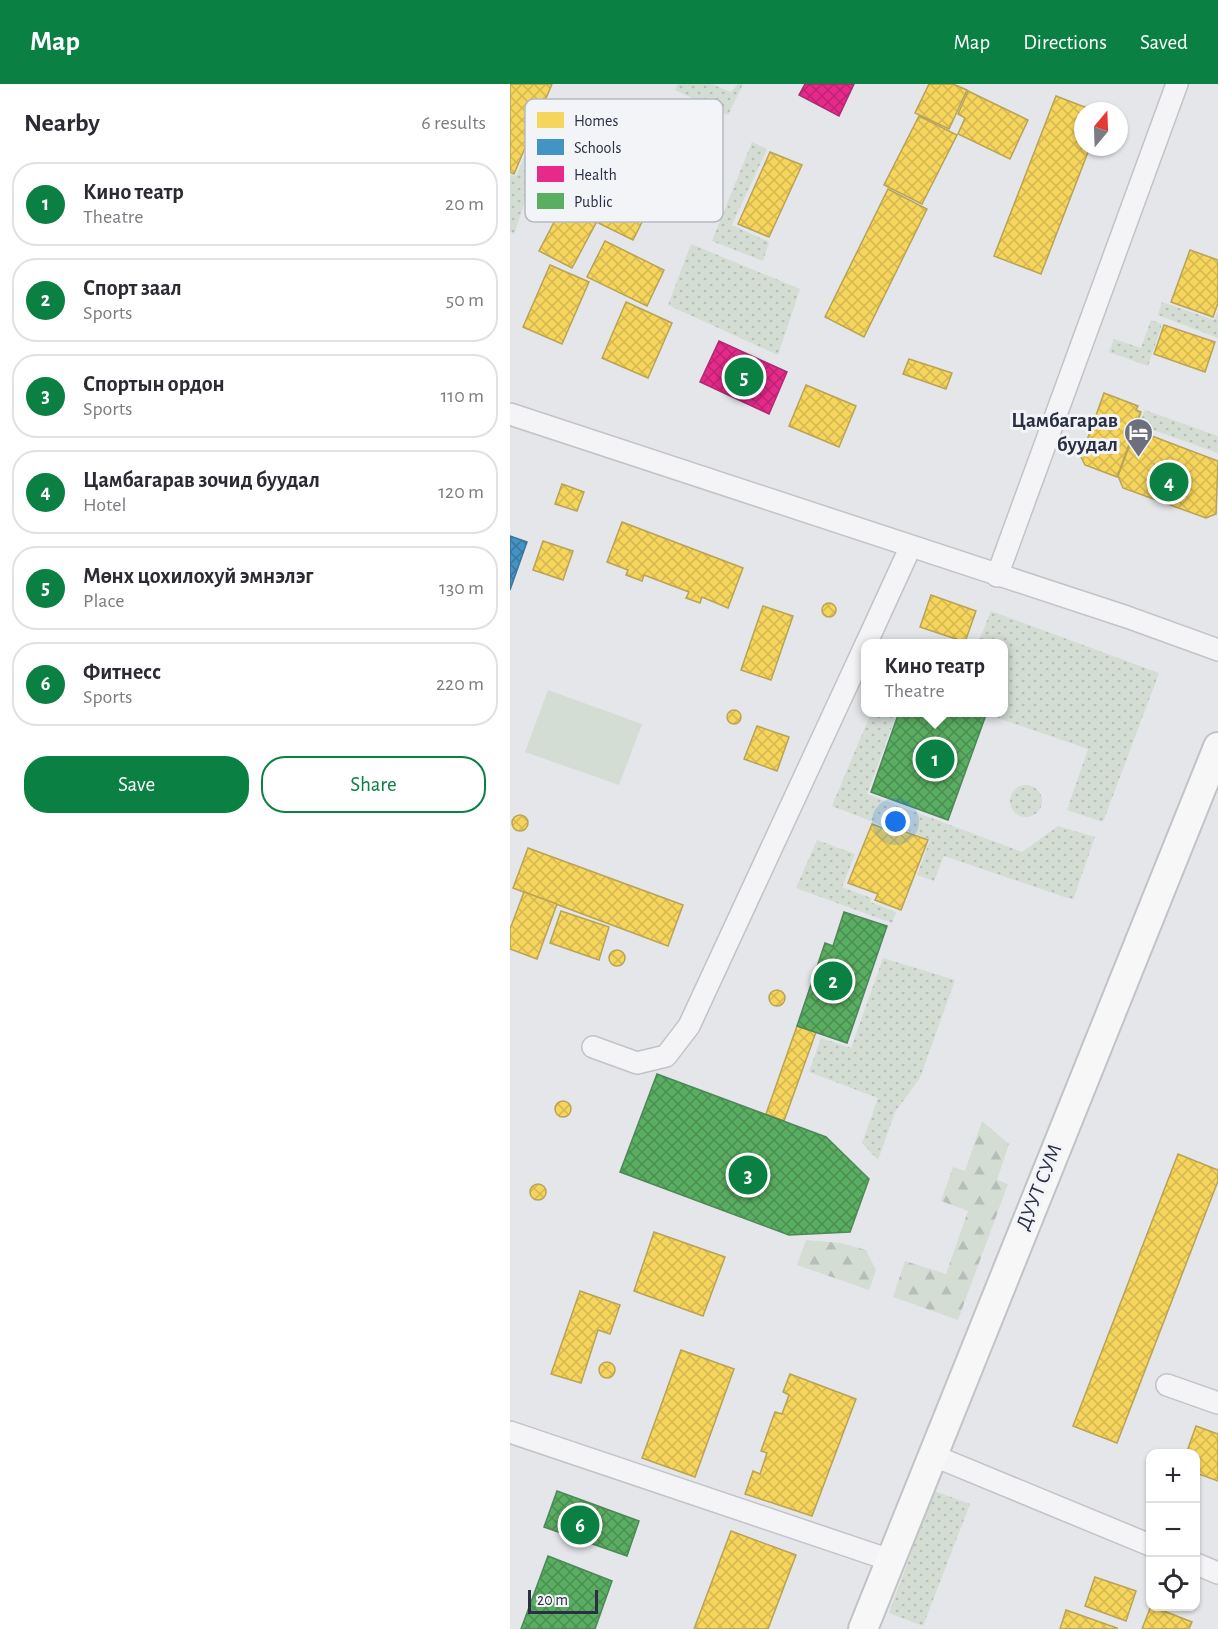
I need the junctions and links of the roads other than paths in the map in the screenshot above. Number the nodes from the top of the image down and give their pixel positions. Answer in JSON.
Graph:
{"nodes":[{"id":1,"x":1177,"y":84,"type":"edge"},
{"id":2,"x":510,"y":414,"type":"edge"},
{"id":3,"x":910,"y":548,"type":"junction"},
{"id":4,"x":997,"y":576,"type":"junction"},
{"id":5,"x":868,"y":639,"type":"edge"},
{"id":6,"x":1218,"y":650,"type":"edge"},
{"id":7,"x":861,"y":655,"type":"edge"},
{"id":8,"x":1218,"y":747,"type":"edge"},
{"id":9,"x":593,"y":1047,"type":"dead end"},
{"id":10,"x":1167,"y":1384,"type":"dead end"},
{"id":11,"x":1218,"y":1403,"type":"edge"},
{"id":12,"x":510,"y":1432,"type":"edge"},
{"id":13,"x":932,"y":1455,"type":"junction"},
{"id":14,"x":1146,"y":1543,"type":"edge"},
{"id":15,"x":890,"y":1560,"type":"junction"},
{"id":16,"x":1200,"y":1566,"type":"edge"},
{"id":17,"x":1218,"y":1573,"type":"edge"},
{"id":18,"x":863,"y":1629,"type":"edge"}],
"edges":[{"from":1,"to":4,"type":"street"},
{"from":2,"to":3,"type":"street"},
{"from":3,"to":4,"type":"street"},
{"from":3,"to":5,"type":"street"},
{"from":4,"to":6,"type":"street"},
{"from":7,"to":9,"type":"street"},
{"from":8,"to":13,"type":"main road","name":"ДУУТ СУМ"},
{"from":10,"to":11,"type":"street"},
{"from":12,"to":15,"type":"street"},
{"from":13,"to":14,"type":"street"},
{"from":13,"to":15,"type":"main road","name":"ДУУТ СУМ"},
{"from":15,"to":18,"type":"main road","name":"ДУУТ СУМ"},
{"from":16,"to":17,"type":"street"}]}
